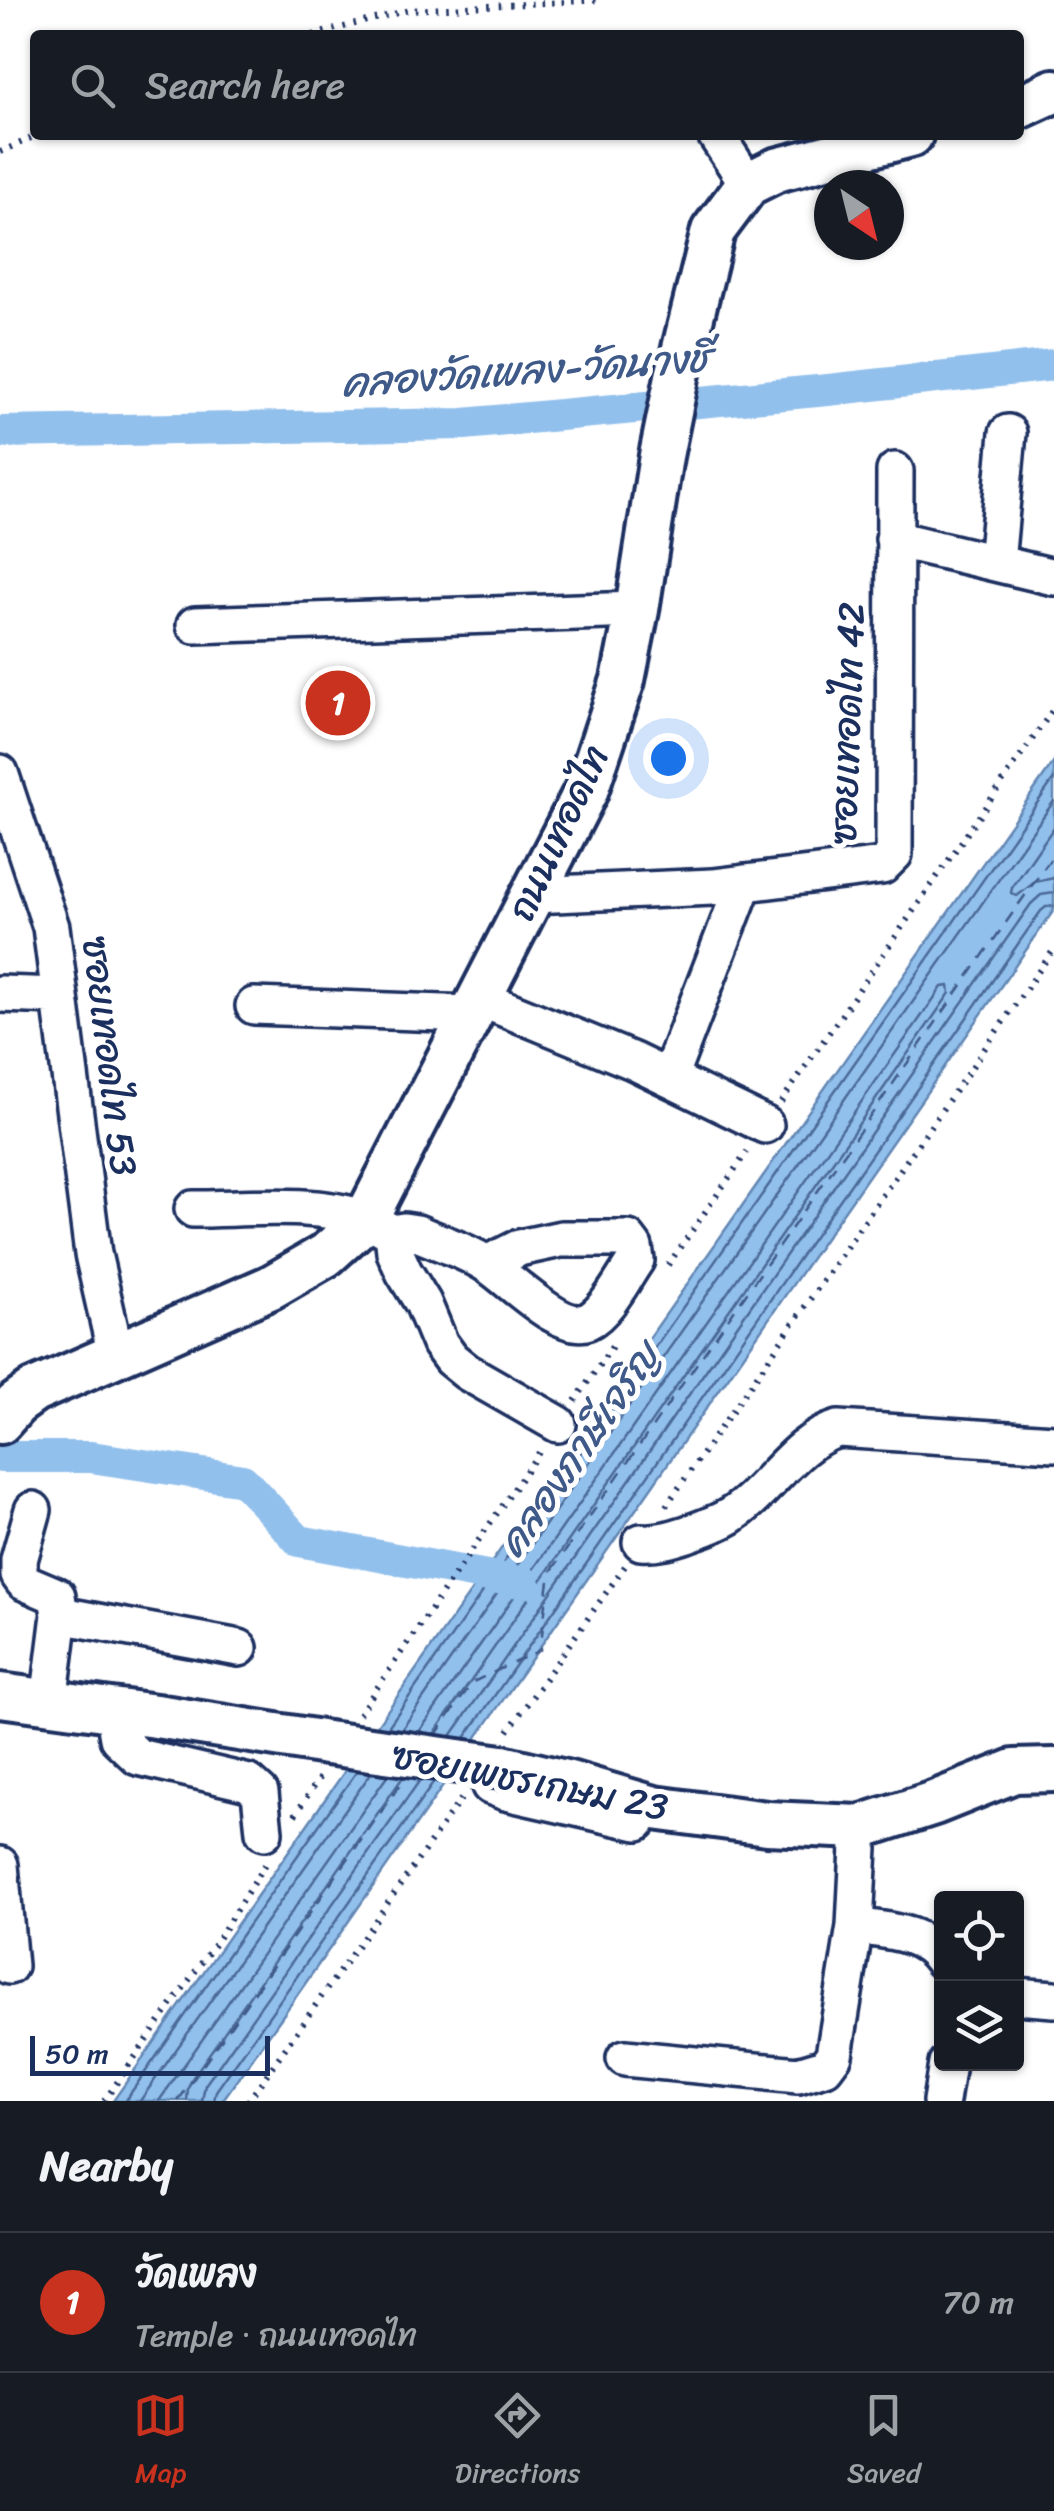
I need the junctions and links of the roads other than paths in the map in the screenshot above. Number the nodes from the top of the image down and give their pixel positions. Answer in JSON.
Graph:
{"nodes":[{"id":1,"x":1054,"y":91,"type":"edge"},
{"id":2,"x":1024,"y":104,"type":"edge"},
{"id":3,"x":719,"y":140,"type":"edge"},
{"id":4,"x":892,"y":140,"type":"edge"},
{"id":5,"x":748,"y":184,"type":"junction"},
{"id":6,"x":1008,"y":433,"type":"dead end"},
{"id":7,"x":895,"y":470,"type":"dead end"},
{"id":8,"x":894,"y":539,"type":"junction"},
{"id":9,"x":996,"y":563,"type":"junction"},
{"id":10,"x":1054,"y":577,"type":"edge"},
{"id":11,"x":638,"y":610,"type":"junction"},
{"id":12,"x":195,"y":625,"type":"dead end"},
{"id":13,"x":0,"y":773,"type":"edge"},
{"id":14,"x":744,"y":883,"type":"junction"},
{"id":15,"x":532,"y":895,"type":"junction"},
{"id":16,"x":0,"y":994,"type":"edge"},
{"id":17,"x":59,"y":996,"type":"junction"},
{"id":18,"x":254,"y":1006,"type":"dead end"},
{"id":19,"x":475,"y":1006,"type":"junction"},
{"id":20,"x":669,"y":1078,"type":"junction"},
{"id":21,"x":773,"y":1114,"type":"road end"},
{"id":22,"x":192,"y":1208,"type":"dead end"},
{"id":23,"x":380,"y":1226,"type":"junction"},
{"id":24,"x":486,"y":1264,"type":"dead end"},
{"id":25,"x":116,"y":1355,"type":"junction"},
{"id":26,"x":0,"y":1422,"type":"edge"},
{"id":27,"x":558,"y":1424,"type":"dead end"},
{"id":28,"x":1054,"y":1443,"type":"edge"},
{"id":29,"x":33,"y":1510,"type":"dead end"},
{"id":30,"x":642,"y":1542,"type":"dead end"},
{"id":31,"x":60,"y":1615,"type":"junction"},
{"id":32,"x":239,"y":1648,"type":"dead end"},
{"id":33,"x":0,"y":1695,"type":"edge"},
{"id":34,"x":49,"y":1702,"type":"junction"},
{"id":35,"x":114,"y":1710,"type":"junction"},
{"id":36,"x":1054,"y":1770,"type":"edge"},
{"id":37,"x":848,"y":1828,"type":"junction"},
{"id":38,"x":274,"y":1839,"type":"road end"},
{"id":39,"x":0,"y":1866,"type":"edge"},
{"id":40,"x":856,"y":1926,"type":"junction"},
{"id":41,"x":934,"y":1951,"type":"edge"},
{"id":42,"x":9,"y":1966,"type":"dead end"},
{"id":43,"x":1024,"y":1996,"type":"edge"},
{"id":44,"x":1054,"y":1998,"type":"edge"},
{"id":45,"x":624,"y":2058,"type":"dead end"},
{"id":46,"x":946,"y":2071,"type":"edge"},
{"id":47,"x":941,"y":2101,"type":"edge"}],
"edges":[{"from":1,"to":2,"type":"main road"},
{"from":3,"to":5,"type":"street"},
{"from":4,"to":5,"type":"main road"},
{"from":5,"to":11,"type":"main road","name":"ถนนเทอดไท"},
{"from":6,"to":9,"type":"street"},
{"from":7,"to":8,"type":"street","name":"ซอยเทอดไท 42"},
{"from":8,"to":9,"type":"street"},
{"from":8,"to":14,"type":"street","name":"ซอยเทอดไท 42"},
{"from":9,"to":10,"type":"street"},
{"from":11,"to":12,"type":"street"},
{"from":11,"to":15,"type":"main road","name":"ถนนเทอดไท"},
{"from":13,"to":17,"type":"street","name":"ซอยเทอดไท 53"},
{"from":14,"to":15,"type":"street","name":"ซอยเทอดไท 42"},
{"from":14,"to":20,"type":"street"},
{"from":15,"to":19,"type":"main road","name":"ถนนเทอดไท"},
{"from":16,"to":17,"type":"street"},
{"from":17,"to":25,"type":"street","name":"ซอยเทอดไท 53"},
{"from":18,"to":19,"type":"street"},
{"from":19,"to":20,"type":"street"},
{"from":19,"to":23,"type":"main road","name":"ถนนเทอดไท"},
{"from":20,"to":21,"type":"street"},
{"from":22,"to":23,"type":"street"},
{"from":23,"to":24,"type":"street"},
{"from":23,"to":25,"type":"main road","name":"ถนนเทอดไท"},
{"from":23,"to":27,"type":"street"},
{"from":25,"to":26,"type":"main road","name":"ถนนเทอดไท"},
{"from":28,"to":30,"type":"street"},
{"from":29,"to":31,"type":"street"},
{"from":31,"to":32,"type":"street"},
{"from":31,"to":34,"type":"street"},
{"from":33,"to":34,"type":"main road","name":"ซอยเพชรเกษม 23"},
{"from":34,"to":35,"type":"main road","name":"ซอยเพชรเกษม 23"},
{"from":35,"to":37,"type":"main road","name":"ซอยเพชรเกษม 23","bridge":true},
{"from":35,"to":38,"type":"street"},
{"from":36,"to":37,"type":"main road","name":"ซอยเพชรเกษม 23"},
{"from":37,"to":40,"type":"street"},
{"from":39,"to":42,"type":"street"},
{"from":40,"to":41,"type":"street"},
{"from":40,"to":45,"type":"street"},
{"from":43,"to":44,"type":"street"},
{"from":46,"to":47,"type":"street"}]}
